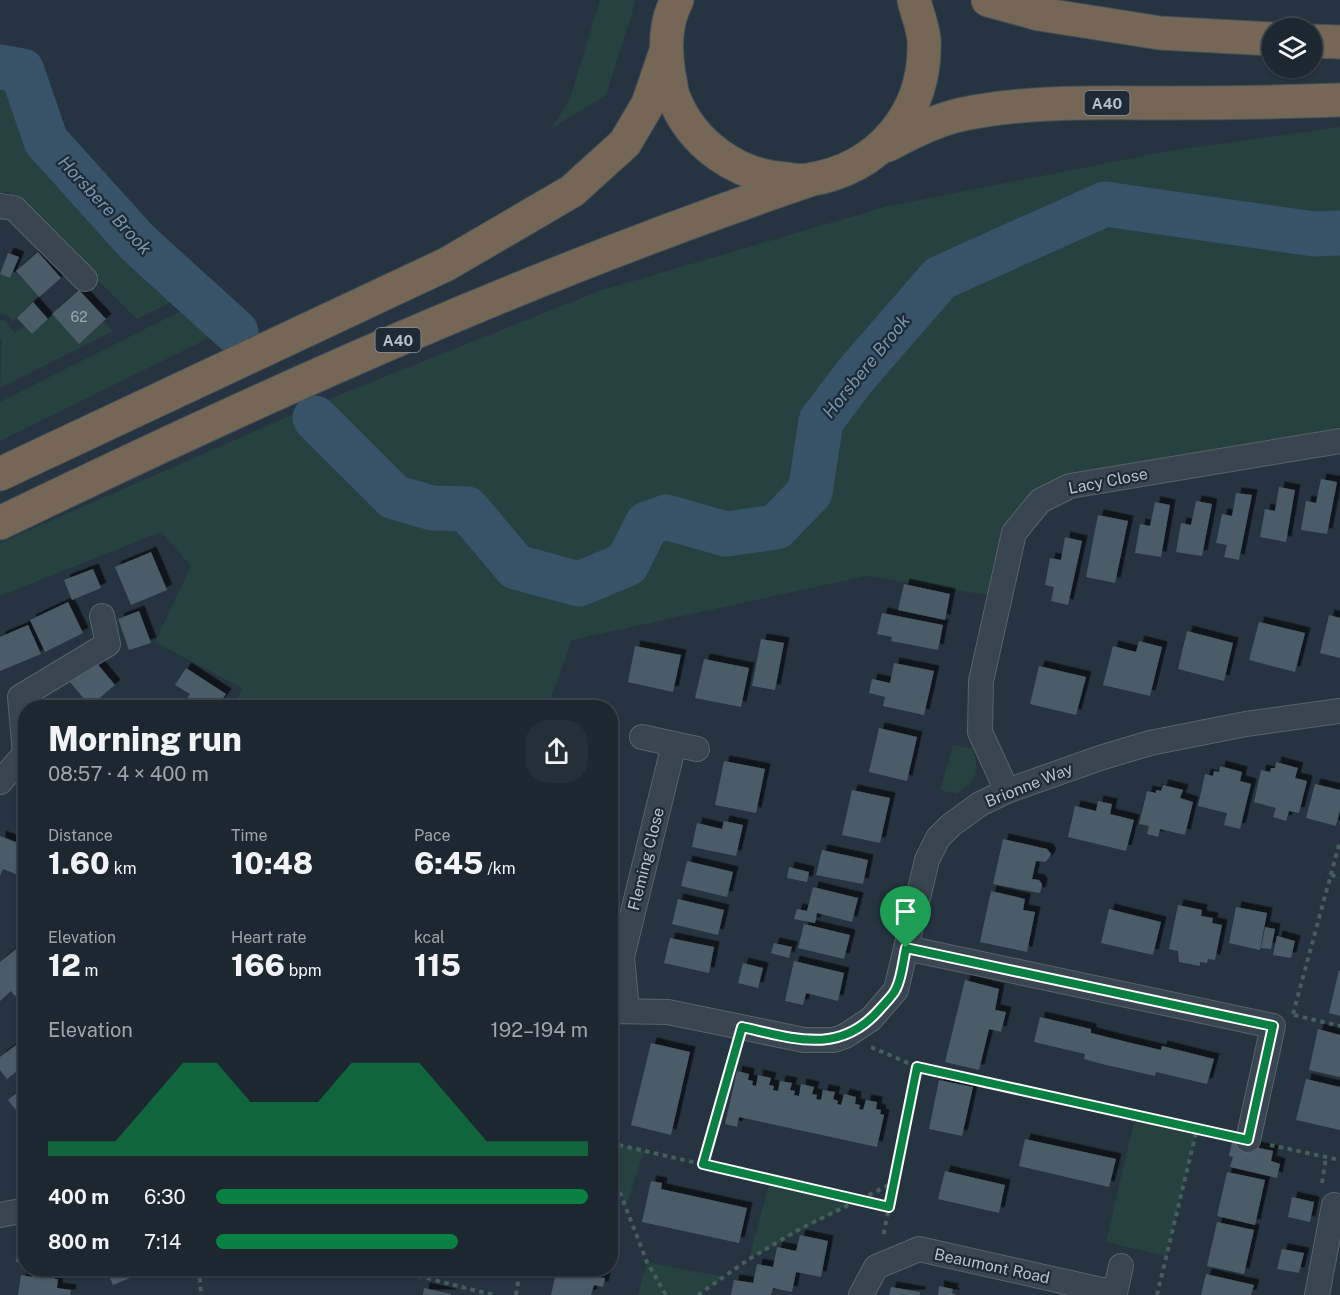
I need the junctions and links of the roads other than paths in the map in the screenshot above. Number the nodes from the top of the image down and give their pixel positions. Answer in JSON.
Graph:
{"nodes":[{"id":1,"x":914,"y":0,"type":"edge"},
{"id":2,"x":988,"y":0,"type":"edge"},
{"id":3,"x":674,"y":3,"type":"edge"},
{"id":4,"x":1262,"y":38,"type":"edge"},
{"id":5,"x":1322,"y":41,"type":"edge"},
{"id":6,"x":1340,"y":42,"type":"edge"},
{"id":7,"x":665,"y":54,"type":"junction"},
{"id":8,"x":1340,"y":100,"type":"edge"},
{"id":9,"x":881,"y":148,"type":"junction"},
{"id":10,"x":807,"y":181,"type":"junction"},
{"id":11,"x":0,"y":206,"type":"edge"},
{"id":12,"x":85,"y":279,"type":"dead end"},
{"id":13,"x":1340,"y":441,"type":"edge"},
{"id":14,"x":0,"y":474,"type":"edge"},
{"id":15,"x":0,"y":523,"type":"edge"},
{"id":16,"x":102,"y":616,"type":"dead end"},
{"id":17,"x":20,"y":700,"type":"edge"},
{"id":18,"x":1340,"y":711,"type":"edge"},
{"id":19,"x":642,"y":737,"type":"dead end"},
{"id":20,"x":18,"y":763,"type":"edge"},
{"id":21,"x":0,"y":782,"type":"edge"},
{"id":22,"x":1007,"y":791,"type":"junction"},
{"id":23,"x":906,"y":948,"type":"junction"},
{"id":24,"x":619,"y":1010,"type":"edge"},
{"id":25,"x":1248,"y":1140,"type":"road end"},
{"id":26,"x":1334,"y":1205,"type":"dead end"},
{"id":27,"x":18,"y":1212,"type":"edge"},
{"id":28,"x":0,"y":1215,"type":"edge"},
{"id":29,"x":1121,"y":1266,"type":"dead end"},
{"id":30,"x":861,"y":1295,"type":"edge"},
{"id":31,"x":1317,"y":1295,"type":"edge"}],
"edges":[{"from":1,"to":9,"type":"highway"},
{"from":2,"to":4,"type":"highway"},
{"from":3,"to":7,"type":"highway"},
{"from":5,"to":6,"type":"highway"},
{"from":7,"to":10,"type":"highway"},
{"from":7,"to":14,"type":"highway"},
{"from":8,"to":9,"type":"highway","number":"A40"},
{"from":9,"to":10,"type":"highway"},
{"from":10,"to":15,"type":"highway","number":"A40"},
{"from":11,"to":12,"type":"street"},
{"from":13,"to":22,"type":"street","name":"Lacy Close"},
{"from":16,"to":17,"type":"street"},
{"from":18,"to":22,"type":"street","name":"Brionne Way"},
{"from":19,"to":24,"type":"street","name":"Fleming Close"},
{"from":20,"to":21,"type":"street"},
{"from":22,"to":23,"type":"street","name":"Brionne Way"},
{"from":23,"to":24,"type":"street","name":"Brionne Way"},
{"from":23,"to":25,"type":"street"},
{"from":26,"to":31,"type":"street"},
{"from":27,"to":28,"type":"street"},
{"from":29,"to":30,"type":"street","name":"Beaumont Road"}]}
